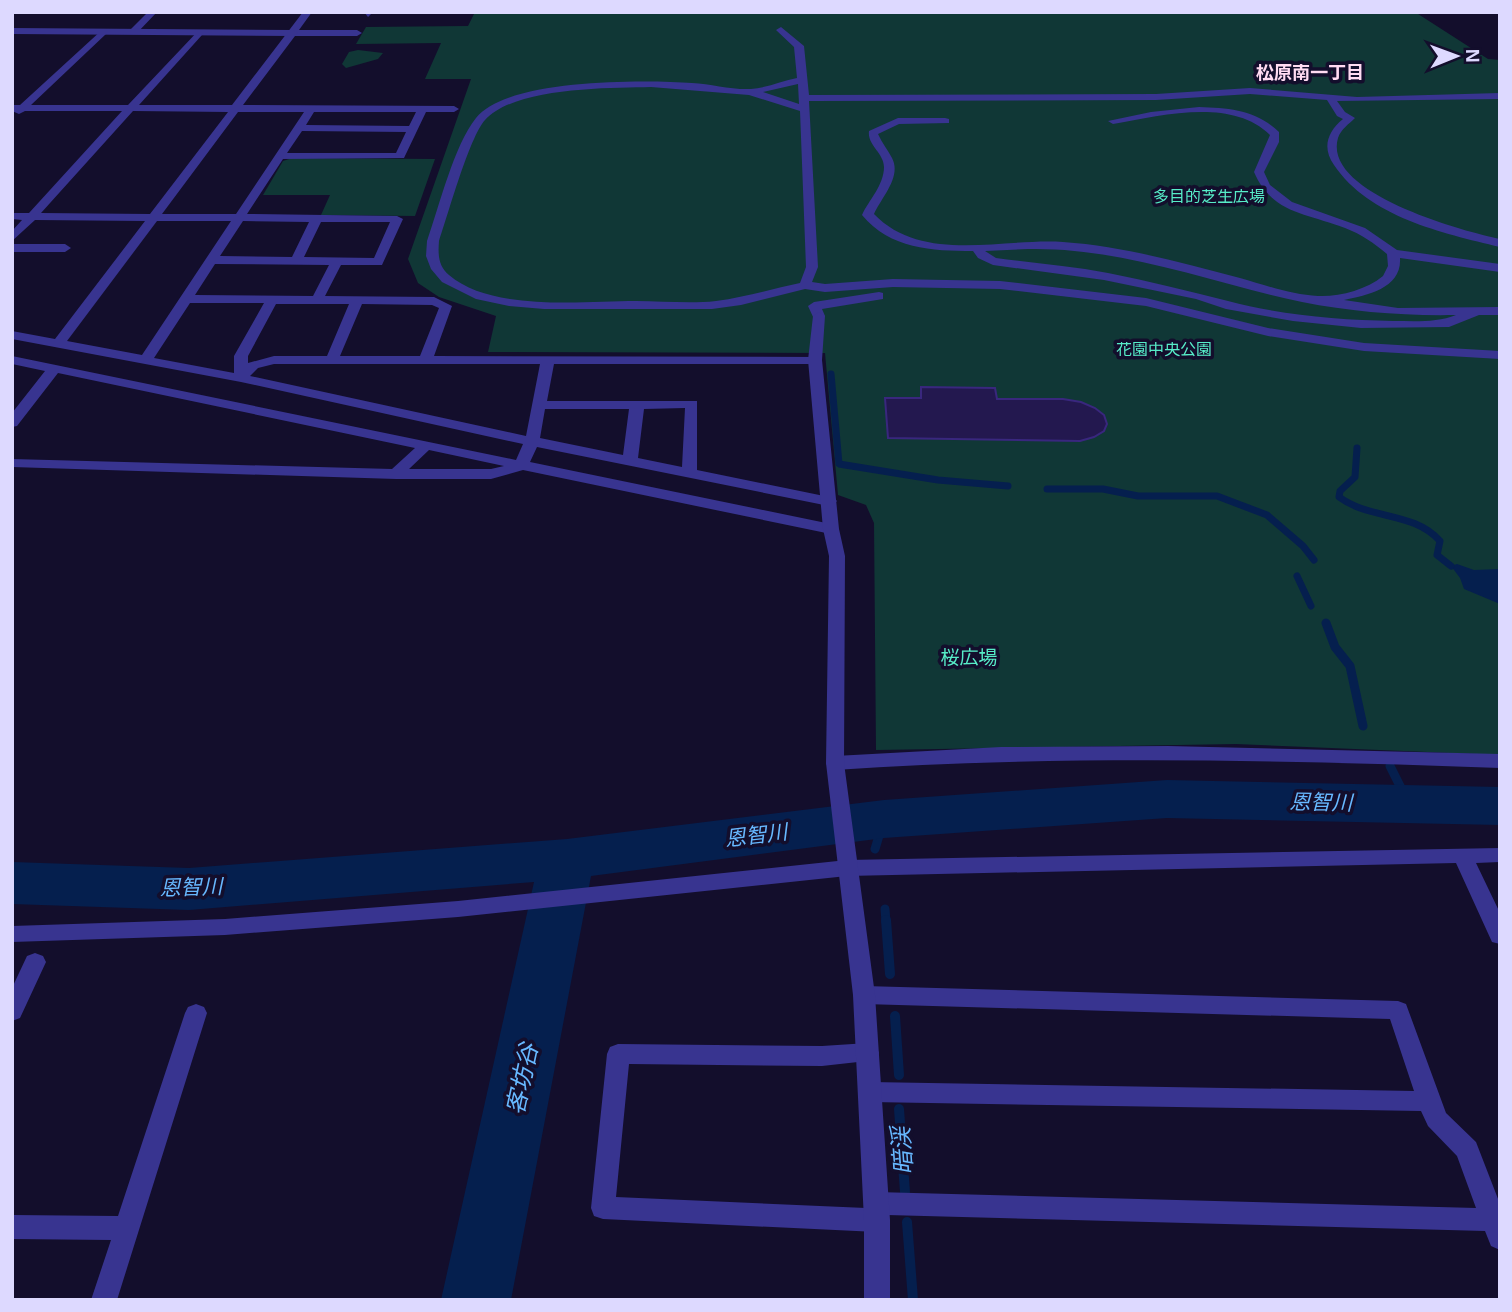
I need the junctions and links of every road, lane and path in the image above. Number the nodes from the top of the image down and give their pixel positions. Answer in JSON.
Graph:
{"nodes":[{"id":1,"x":153,"y":12,"type":"edge"},
{"id":2,"x":308,"y":12,"type":"edge"},
{"id":3,"x":781,"y":30,"type":"dead end"},
{"id":4,"x":12,"y":31,"type":"edge"},
{"id":5,"x":103,"y":32,"type":"junction"},
{"id":6,"x":133,"y":32,"type":"junction"},
{"id":7,"x":200,"y":33,"type":"junction"},
{"id":8,"x":293,"y":33,"type":"junction"},
{"id":9,"x":358,"y":33,"type":"dead end"},
{"id":10,"x":645,"y":77,"type":"dead end"},
{"id":11,"x":624,"y":78,"type":"dead end"},
{"id":12,"x":658,"y":81,"type":"junction"},
{"id":13,"x":612,"y":82,"type":"junction"},
{"id":14,"x":1231,"y":88,"type":"dead end"},
{"id":15,"x":750,"y":92,"type":"junction"},
{"id":16,"x":803,"y":94,"type":"junction"},
{"id":17,"x":1500,"y":96,"type":"edge"},
{"id":18,"x":1156,"y":97,"type":"junction"},
{"id":19,"x":883,"y":98,"type":"junction"},
{"id":20,"x":1330,"y":98,"type":"junction"},
{"id":21,"x":975,"y":104,"type":"dead end"},
{"id":22,"x":1065,"y":104,"type":"dead end"},
{"id":23,"x":18,"y":108,"type":"edge"},
{"id":24,"x":131,"y":109,"type":"junction"},
{"id":25,"x":311,"y":109,"type":"junction"},
{"id":26,"x":236,"y":110,"type":"junction"},
{"id":27,"x":422,"y":110,"type":"junction"},
{"id":28,"x":454,"y":110,"type":"dead end"},
{"id":29,"x":12,"y":118,"type":"edge"},
{"id":30,"x":946,"y":121,"type":"dead end"},
{"id":31,"x":1113,"y":121,"type":"dead end"},
{"id":32,"x":300,"y":128,"type":"junction"},
{"id":33,"x":413,"y":129,"type":"junction"},
{"id":34,"x":281,"y":156,"type":"junction"},
{"id":35,"x":12,"y":216,"type":"edge"},
{"id":36,"x":32,"y":216,"type":"junction"},
{"id":37,"x":153,"y":218,"type":"junction"},
{"id":38,"x":240,"y":218,"type":"junction"},
{"id":39,"x":317,"y":218,"type":"junction"},
{"id":40,"x":12,"y":238,"type":"edge"},
{"id":41,"x":1500,"y":243,"type":"edge"},
{"id":42,"x":976,"y":247,"type":"junction"},
{"id":43,"x":12,"y":248,"type":"edge"},
{"id":44,"x":65,"y":248,"type":"dead end"},
{"id":45,"x":1393,"y":253,"type":"junction"},
{"id":46,"x":213,"y":260,"type":"junction"},
{"id":47,"x":296,"y":261,"type":"junction"},
{"id":48,"x":337,"y":261,"type":"junction"},
{"id":49,"x":1500,"y":268,"type":"edge"},
{"id":50,"x":805,"y":285,"type":"junction"},
{"id":51,"x":1000,"y":285,"type":"junction"},
{"id":52,"x":187,"y":299,"type":"junction"},
{"id":53,"x":272,"y":300,"type":"junction"},
{"id":54,"x":317,"y":300,"type":"junction"},
{"id":55,"x":1321,"y":300,"type":"junction"},
{"id":56,"x":357,"y":301,"type":"junction"},
{"id":57,"x":1226,"y":305,"type":"junction"},
{"id":58,"x":1500,"y":311,"type":"edge"},
{"id":59,"x":1475,"y":312,"type":"junction"},
{"id":60,"x":12,"y":335,"type":"edge"},
{"id":61,"x":58,"y":344,"type":"junction"},
{"id":62,"x":1500,"y":355,"type":"edge"},
{"id":63,"x":426,"y":359,"type":"junction"},
{"id":64,"x":548,"y":359,"type":"junction"},
{"id":65,"x":12,"y":360,"type":"edge"},
{"id":66,"x":332,"y":360,"type":"junction"},
{"id":67,"x":815,"y":360,"type":"junction"},
{"id":68,"x":145,"y":361,"type":"junction"},
{"id":69,"x":54,"y":369,"type":"junction"},
{"id":70,"x":241,"y":378,"type":"junction"},
{"id":71,"x":540,"y":405,"type":"junction"},
{"id":72,"x":637,"y":405,"type":"junction"},
{"id":73,"x":12,"y":424,"type":"edge"},
{"id":74,"x":532,"y":442,"type":"junction"},
{"id":75,"x":425,"y":446,"type":"junction"},
{"id":76,"x":630,"y":461,"type":"junction"},
{"id":77,"x":12,"y":463,"type":"edge"},
{"id":78,"x":521,"y":466,"type":"junction"},
{"id":79,"x":689,"y":472,"type":"junction"},
{"id":80,"x":396,"y":474,"type":"junction"},
{"id":81,"x":829,"y":501,"type":"junction"},
{"id":82,"x":831,"y":529,"type":"junction"},
{"id":83,"x":1500,"y":761,"type":"edge"},
{"id":84,"x":836,"y":769,"type":"junction"},
{"id":85,"x":1462,"y":855,"type":"junction"},
{"id":86,"x":1500,"y":855,"type":"edge"},
{"id":87,"x":847,"y":862,"type":"junction"},
{"id":88,"x":12,"y":934,"type":"edge"},
{"id":89,"x":1500,"y":936,"type":"edge"},
{"id":90,"x":35,"y":962,"type":"dead end"},
{"id":91,"x":864,"y":995,"type":"junction"},
{"id":92,"x":12,"y":1012,"type":"edge"},
{"id":93,"x":196,"y":1013,"type":"dead end"},
{"id":94,"x":868,"y":1053,"type":"junction"},
{"id":95,"x":870,"y":1092,"type":"junction"},
{"id":96,"x":1430,"y":1101,"type":"junction"},
{"id":97,"x":876,"y":1212,"type":"junction"},
{"id":98,"x":12,"y":1227,"type":"edge"},
{"id":99,"x":128,"y":1228,"type":"junction"},
{"id":100,"x":1496,"y":1229,"type":"edge"},
{"id":101,"x":104,"y":1300,"type":"edge"},
{"id":102,"x":877,"y":1300,"type":"edge"}],
"edges":[{"from":1,"to":6,"type":"street"},
{"from":2,"to":8,"type":"street"},
{"from":3,"to":16,"type":"street"},
{"from":4,"to":5,"type":"street"},
{"from":5,"to":6,"type":"street"},
{"from":5,"to":23,"type":"street"},
{"from":6,"to":7,"type":"street"},
{"from":7,"to":8,"type":"street"},
{"from":7,"to":24,"type":"street"},
{"from":8,"to":9,"type":"street"},
{"from":8,"to":26,"type":"street"},
{"from":10,"to":12,"type":"street"},
{"from":11,"to":13,"type":"street"},
{"from":12,"to":13,"type":"street"},
{"from":12,"to":15,"type":"street"},
{"from":13,"to":50,"type":"street"},
{"from":14,"to":16,"type":"street"},
{"from":15,"to":16,"type":"street"},
{"from":15,"to":16,"type":"street"},
{"from":16,"to":19,"type":"street"},
{"from":16,"to":50,"type":"street"},
{"from":17,"to":20,"type":"street"},
{"from":18,"to":19,"type":"street"},
{"from":18,"to":20,"type":"street"},
{"from":18,"to":22,"type":"street"},
{"from":19,"to":21,"type":"street"},
{"from":20,"to":41,"type":"street"},
{"from":23,"to":24,"type":"street"},
{"from":23,"to":29,"type":"street"},
{"from":24,"to":26,"type":"street"},
{"from":24,"to":36,"type":"street"},
{"from":25,"to":26,"type":"street"},
{"from":25,"to":27,"type":"street"},
{"from":25,"to":32,"type":"street"},
{"from":26,"to":37,"type":"street"},
{"from":27,"to":28,"type":"street"},
{"from":27,"to":33,"type":"street"},
{"from":30,"to":42,"type":"street"},
{"from":31,"to":45,"type":"street"},
{"from":32,"to":33,"type":"street"},
{"from":32,"to":34,"type":"street"},
{"from":33,"to":34,"type":"street"},
{"from":34,"to":38,"type":"street"},
{"from":35,"to":36,"type":"street"},
{"from":36,"to":37,"type":"street"},
{"from":36,"to":40,"type":"street"},
{"from":37,"to":38,"type":"street"},
{"from":37,"to":61,"type":"street"},
{"from":38,"to":39,"type":"street"},
{"from":38,"to":46,"type":"street"},
{"from":39,"to":47,"type":"street"},
{"from":39,"to":48,"type":"street"},
{"from":42,"to":55,"type":"street"},
{"from":42,"to":57,"type":"street"},
{"from":43,"to":44,"type":"street"},
{"from":45,"to":49,"type":"street"},
{"from":45,"to":55,"type":"street"},
{"from":46,"to":47,"type":"street"},
{"from":46,"to":52,"type":"street"},
{"from":47,"to":48,"type":"street"},
{"from":48,"to":54,"type":"street"},
{"from":50,"to":51,"type":"street"},
{"from":51,"to":57,"type":"street"},
{"from":51,"to":62,"type":"street"},
{"from":51,"to":67,"type":"street"},
{"from":52,"to":53,"type":"street"},
{"from":52,"to":68,"type":"street"},
{"from":53,"to":54,"type":"street"},
{"from":53,"to":70,"type":"street"},
{"from":54,"to":56,"type":"street"},
{"from":55,"to":59,"type":"street"},
{"from":56,"to":63,"type":"street"},
{"from":56,"to":66,"type":"street"},
{"from":57,"to":59,"type":"street"},
{"from":58,"to":59,"type":"street"},
{"from":60,"to":61,"type":"street"},
{"from":61,"to":68,"type":"street"},
{"from":63,"to":64,"type":"street"},
{"from":63,"to":66,"type":"street"},
{"from":64,"to":67,"type":"street"},
{"from":64,"to":71,"type":"street"},
{"from":65,"to":69,"type":"street"},
{"from":66,"to":70,"type":"street"},
{"from":67,"to":81,"type":"street"},
{"from":68,"to":70,"type":"street"},
{"from":69,"to":73,"type":"street"},
{"from":69,"to":75,"type":"street"},
{"from":70,"to":74,"type":"street"},
{"from":71,"to":72,"type":"street"},
{"from":71,"to":74,"type":"street"},
{"from":72,"to":76,"type":"street"},
{"from":72,"to":79,"type":"street"},
{"from":74,"to":76,"type":"street"},
{"from":74,"to":78,"type":"street"},
{"from":75,"to":78,"type":"street"},
{"from":75,"to":80,"type":"street"},
{"from":76,"to":79,"type":"street"},
{"from":77,"to":80,"type":"street"},
{"from":78,"to":80,"type":"street"},
{"from":78,"to":82,"type":"street"},
{"from":79,"to":81,"type":"street"},
{"from":81,"to":82,"type":"street"},
{"from":82,"to":84,"type":"street"},
{"from":83,"to":84,"type":"street"},
{"from":84,"to":87,"type":"street"},
{"from":85,"to":86,"type":"street"},
{"from":85,"to":87,"type":"street"},
{"from":85,"to":89,"type":"street"},
{"from":87,"to":88,"type":"street"},
{"from":87,"to":91,"type":"street"},
{"from":90,"to":92,"type":"street"},
{"from":91,"to":94,"type":"street"},
{"from":91,"to":96,"type":"street"},
{"from":93,"to":99,"type":"street"},
{"from":94,"to":95,"type":"street"},
{"from":94,"to":97,"type":"street"},
{"from":95,"to":96,"type":"street"},
{"from":95,"to":97,"type":"street"},
{"from":96,"to":100,"type":"street"},
{"from":97,"to":100,"type":"street"},
{"from":97,"to":102,"type":"street"},
{"from":98,"to":99,"type":"street"},
{"from":99,"to":101,"type":"street"}]}
